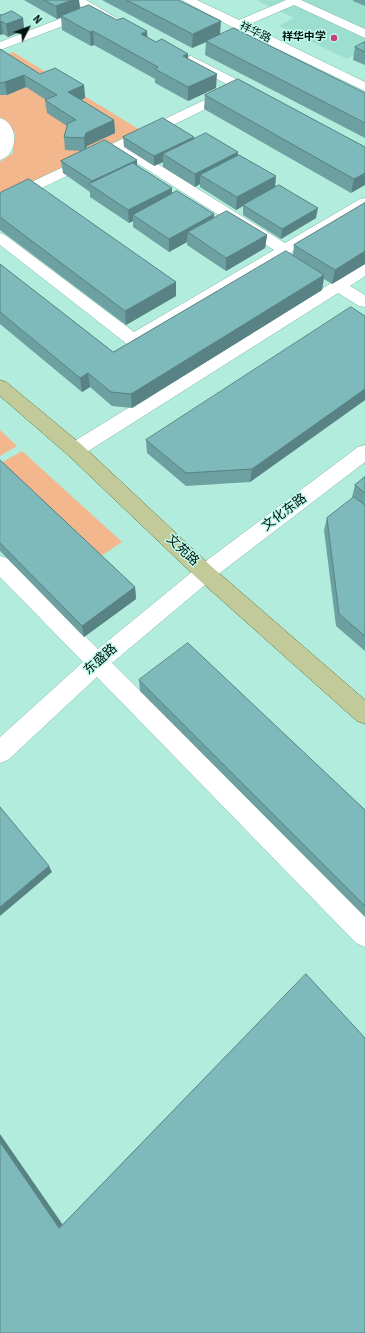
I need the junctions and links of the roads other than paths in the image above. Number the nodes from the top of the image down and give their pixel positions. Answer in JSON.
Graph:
{"nodes":[{"id":1,"x":77,"y":0,"type":"edge"},
{"id":2,"x":188,"y":0,"type":"edge"},
{"id":3,"x":293,"y":0,"type":"edge"},
{"id":4,"x":94,"y":9,"type":"junction"},
{"id":5,"x":122,"y":24,"type":"edge"},
{"id":6,"x":238,"y":25,"type":"junction"},
{"id":7,"x":365,"y":34,"type":"edge"},
{"id":8,"x":0,"y":46,"type":"edge"},
{"id":9,"x":178,"y":54,"type":"edge"},
{"id":10,"x":240,"y":86,"type":"junction"},
{"id":11,"x":365,"y":87,"type":"edge"},
{"id":12,"x":268,"y":101,"type":"edge"},
{"id":13,"x":0,"y":122,"type":"edge"},
{"id":14,"x":118,"y":146,"type":"junction"},
{"id":15,"x":0,"y":156,"type":"edge"},
{"id":16,"x":365,"y":202,"type":"edge"},
{"id":17,"x":0,"y":203,"type":"edge"},
{"id":18,"x":0,"y":238,"type":"edge"},
{"id":19,"x":285,"y":250,"type":"junction"},
{"id":20,"x":365,"y":269,"type":"edge"},
{"id":21,"x":339,"y":286,"type":"junction"},
{"id":22,"x":365,"y":302,"type":"edge"},
{"id":23,"x":0,"y":386,"type":"edge"},
{"id":24,"x":75,"y":450,"type":"junction"},
{"id":25,"x":365,"y":452,"type":"edge"},
{"id":26,"x":0,"y":564,"type":"edge"},
{"id":27,"x":205,"y":573,"type":"junction"},
{"id":28,"x":97,"y":663,"type":"junction"},
{"id":29,"x":365,"y":714,"type":"edge"},
{"id":30,"x":0,"y":752,"type":"edge"},
{"id":31,"x":365,"y":934,"type":"edge"}],
"edges":[{"from":1,"to":4,"type":"street"},
{"from":2,"to":6,"type":"street","name":"祥华路"},
{"from":3,"to":6,"type":"street"},
{"from":3,"to":7,"type":"street"},
{"from":4,"to":5,"type":"street"},
{"from":4,"to":8,"type":"street"},
{"from":6,"to":11,"type":"street","name":"祥华路"},
{"from":9,"to":10,"type":"street"},
{"from":10,"to":12,"type":"street"},
{"from":10,"to":14,"type":"street"},
{"from":13,"to":15,"type":"street"},
{"from":14,"to":17,"type":"street"},
{"from":14,"to":19,"type":"street"},
{"from":16,"to":19,"type":"street"},
{"from":18,"to":19,"type":"street"},
{"from":20,"to":21,"type":"street"},
{"from":21,"to":22,"type":"street"},
{"from":21,"to":24,"type":"street"},
{"from":23,"to":24,"type":"main road","name":"文苑路"},
{"from":24,"to":27,"type":"main road","name":"文苑路"},
{"from":25,"to":27,"type":"street","name":"文化东路"},
{"from":26,"to":28,"type":"street"},
{"from":27,"to":28,"type":"street","name":"东盛路"},
{"from":27,"to":29,"type":"main road","name":"文苑路"},
{"from":28,"to":30,"type":"street","name":"东盛路"},
{"from":28,"to":31,"type":"street"}]}
